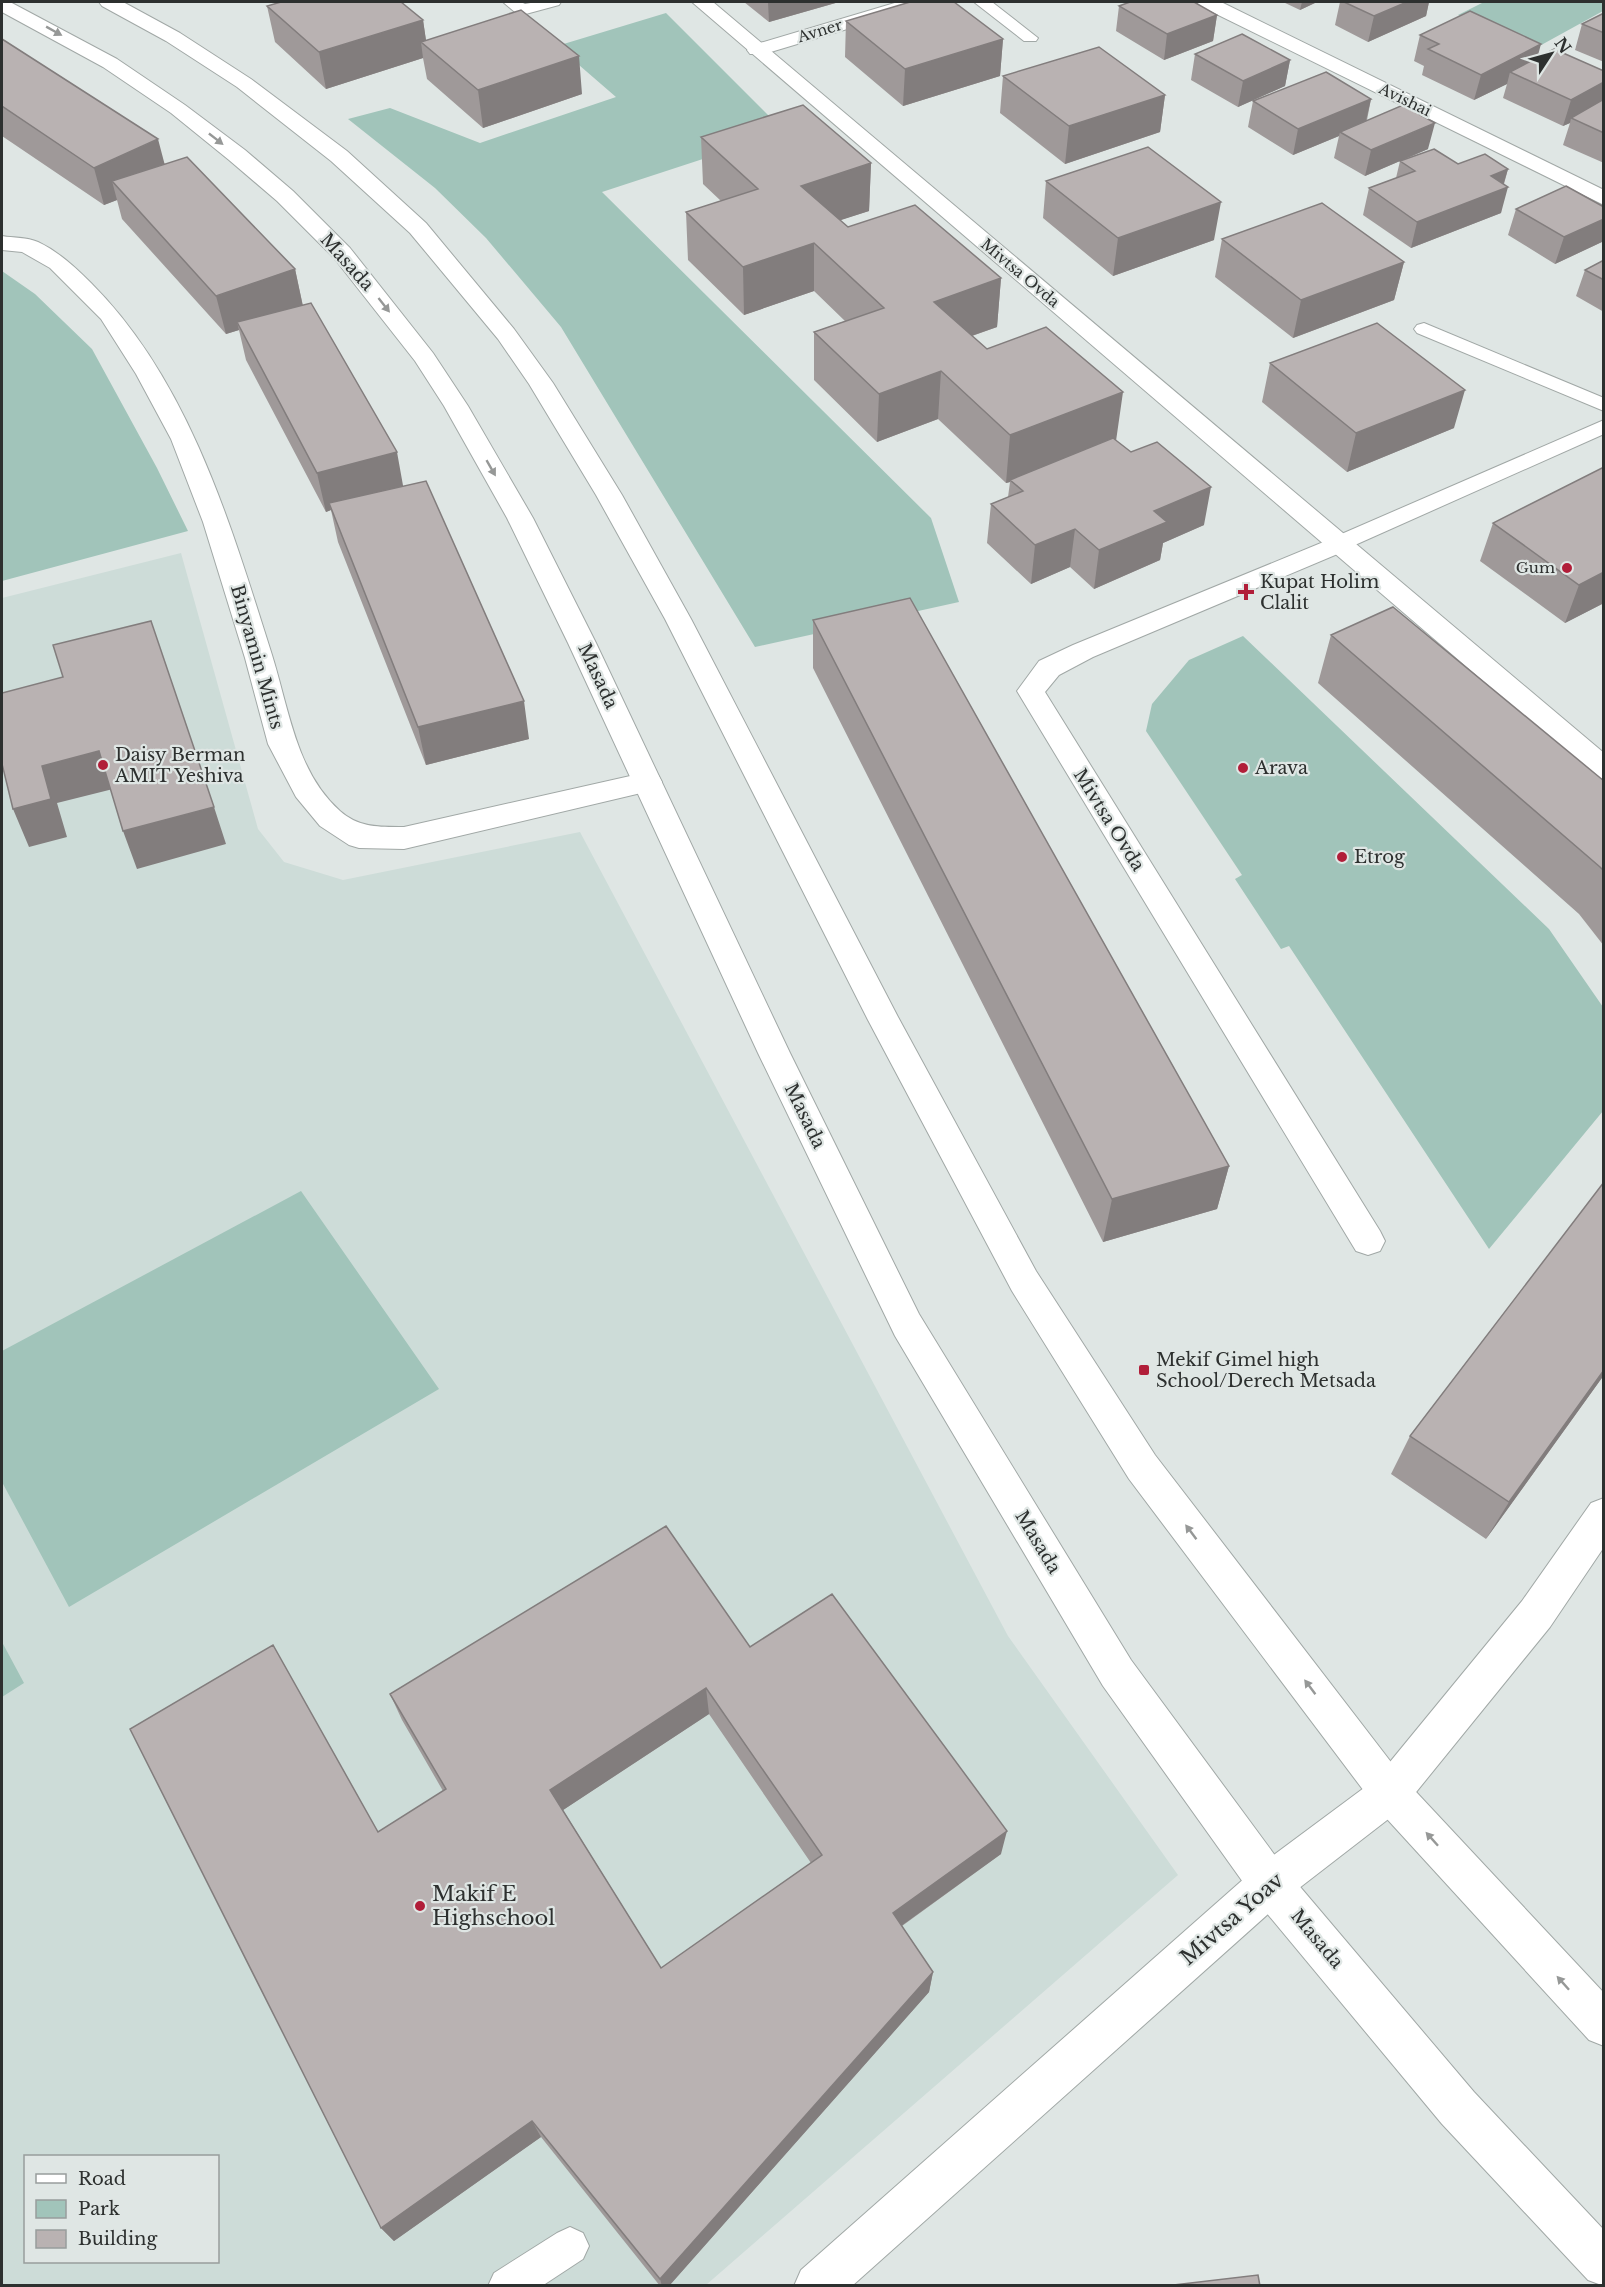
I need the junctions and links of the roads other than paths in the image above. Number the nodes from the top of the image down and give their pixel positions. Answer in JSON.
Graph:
{"nodes":[{"id":1,"x":109,"y":2,"type":"edge"},
{"id":2,"x":511,"y":2,"type":"edge"},
{"id":3,"x":553,"y":2,"type":"edge"},
{"id":4,"x":702,"y":2,"type":"edge"},
{"id":5,"x":917,"y":2,"type":"edge"},
{"id":6,"x":982,"y":2,"type":"edge"},
{"id":7,"x":1207,"y":2,"type":"edge"},
{"id":8,"x":2,"y":5,"type":"edge"},
{"id":9,"x":1030,"y":38,"type":"dead end"},
{"id":10,"x":757,"y":50,"type":"junction"},
{"id":11,"x":1604,"y":199,"type":"edge"},
{"id":12,"x":4,"y":238,"type":"edge"},
{"id":13,"x":1424,"y":329,"type":"dead end"},
{"id":14,"x":1604,"y":405,"type":"edge"},
{"id":15,"x":1604,"y":426,"type":"edge"},
{"id":16,"x":1338,"y":544,"type":"junction"},
{"id":17,"x":1604,"y":769,"type":"edge"},
{"id":18,"x":648,"y":782,"type":"junction"},
{"id":19,"x":1368,"y":1241,"type":"dead end"},
{"id":20,"x":1604,"y":1515,"type":"edge"},
{"id":21,"x":1390,"y":1792,"type":"junction"},
{"id":22,"x":1270,"y":1884,"type":"junction"},
{"id":23,"x":1604,"y":2025,"type":"edge"},
{"id":24,"x":570,"y":2247,"type":"dead end"},
{"id":25,"x":1604,"y":2264,"type":"edge"},
{"id":26,"x":507,"y":2286,"type":"edge"},
{"id":27,"x":818,"y":2286,"type":"edge"}],
"edges":[{"from":21,"to":1,"type":"main road","one_way":true},
{"from":2,"to":3,"type":"lane"},
{"from":4,"to":10,"type":"main road","name":"Mivtsa Ovda"},
{"from":5,"to":10,"type":"main road","name":"Avner"},
{"from":6,"to":9,"type":"lane"},
{"from":7,"to":11,"type":"main road","name":"Avishai"},
{"from":8,"to":18,"type":"main road","name":"Masada","one_way":true},
{"from":10,"to":16,"type":"main road","name":"Mivtsa Ovda"},
{"from":12,"to":18,"type":"main road","name":"Binyamin Mints"},
{"from":13,"to":14,"type":"lane"},
{"from":15,"to":16,"type":"lane"},
{"from":16,"to":17,"type":"main road","name":"Mivtsa Ovda"},
{"from":16,"to":19,"type":"main road","name":"Mivtsa Ovda"},
{"from":18,"to":22,"type":"main road","name":"Masada"},
{"from":20,"to":21,"type":"main road","name":"Mivtsa Yoav"},
{"from":21,"to":22,"type":"main road","name":"Mivtsa Yoav"},
{"from":23,"to":21,"type":"main road","one_way":true},
{"from":22,"to":25,"type":"main road","name":"Masada"},
{"from":22,"to":27,"type":"main road","name":"Mivtsa Yoav"},
{"from":24,"to":26,"type":"lane"}]}
